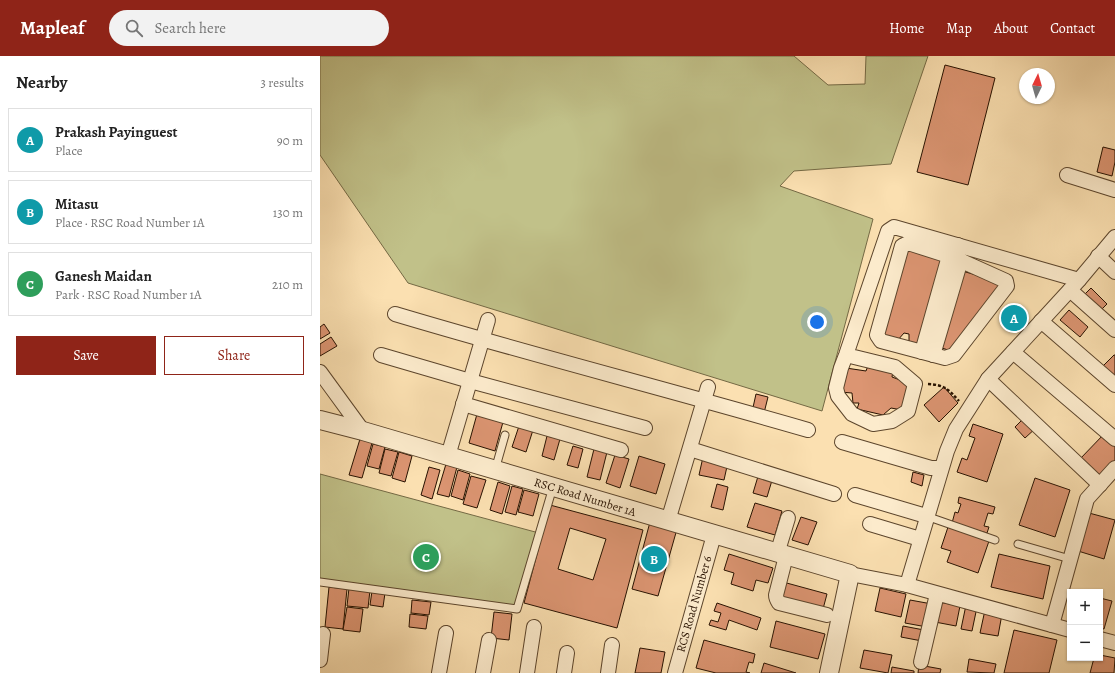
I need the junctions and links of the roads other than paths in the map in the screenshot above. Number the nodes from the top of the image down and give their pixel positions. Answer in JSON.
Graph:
{"nodes":[{"id":1,"x":1067,"y":175,"type":"dead end"},
{"id":2,"x":1115,"y":190,"type":"edge"},
{"id":3,"x":1115,"y":236,"type":"edge"},
{"id":4,"x":956,"y":255,"type":"junction"},
{"id":5,"x":1098,"y":256,"type":"junction"},
{"id":6,"x":1115,"y":272,"type":"edge"},
{"id":7,"x":1074,"y":285,"type":"junction"},
{"id":8,"x":395,"y":314,"type":"dead end"},
{"id":9,"x":488,"y":320,"type":"dead end"},
{"id":10,"x":1041,"y":320,"type":"junction"},
{"id":11,"x":1115,"y":330,"type":"edge"},
{"id":12,"x":482,"y":340,"type":"junction"},
{"id":13,"x":1013,"y":352,"type":"junction"},
{"id":14,"x":928,"y":353,"type":"junction"},
{"id":15,"x":381,"y":355,"type":"dead end"},
{"id":16,"x":846,"y":355,"type":"junction"},
{"id":17,"x":320,"y":372,"type":"edge"},
{"id":18,"x":988,"y":379,"type":"junction"},
{"id":19,"x":470,"y":382,"type":"junction"},
{"id":20,"x":1115,"y":385,"type":"edge"},
{"id":21,"x":706,"y":393,"type":"junction"},
{"id":22,"x":463,"y":404,"type":"junction"},
{"id":23,"x":320,"y":420,"type":"edge"},
{"id":24,"x":645,"y":428,"type":"dead end"},
{"id":25,"x":808,"y":430,"type":"dead end"},
{"id":26,"x":363,"y":431,"type":"junction"},
{"id":27,"x":505,"y":435,"type":"dead end"},
{"id":28,"x":1115,"y":439,"type":"edge"},
{"id":29,"x":842,"y":442,"type":"dead end"},
{"id":30,"x":690,"y":449,"type":"junction"},
{"id":31,"x":621,"y":450,"type":"dead end"},
{"id":32,"x":448,"y":456,"type":"junction"},
{"id":33,"x":941,"y":468,"type":"junction"},
{"id":34,"x":1115,"y":468,"type":"edge"},
{"id":35,"x":495,"y":470,"type":"junction"},
{"id":36,"x":1100,"y":484,"type":"junction"},
{"id":37,"x":553,"y":487,"type":"junction"},
{"id":38,"x":834,"y":494,"type":"dead end"},
{"id":39,"x":855,"y":495,"type":"dead end"},
{"id":40,"x":926,"y":516,"type":"junction"},
{"id":41,"x":788,"y":518,"type":"dead end"},
{"id":42,"x":668,"y":521,"type":"junction"},
{"id":43,"x":870,"y":524,"type":"dead end"},
{"id":44,"x":714,"y":535,"type":"junction"},
{"id":45,"x":920,"y":539,"type":"junction"},
{"id":46,"x":995,"y":540,"type":"dead end"},
{"id":47,"x":1018,"y":544,"type":"dead end"},
{"id":48,"x":782,"y":555,"type":"junction"},
{"id":49,"x":1070,"y":559,"type":"junction"},
{"id":50,"x":850,"y":574,"type":"junction"},
{"id":51,"x":320,"y":582,"type":"edge"},
{"id":52,"x":906,"y":585,"type":"junction"},
{"id":53,"x":937,"y":594,"type":"junction"},
{"id":54,"x":827,"y":615,"type":"dead end"},
{"id":55,"x":1052,"y":625,"type":"junction"},
{"id":56,"x":534,"y":627,"type":"dead end"},
{"id":57,"x":1067,"y":629,"type":"edge"},
{"id":58,"x":446,"y":633,"type":"dead end"},
{"id":59,"x":323,"y":634,"type":"dead end"},
{"id":60,"x":489,"y":640,"type":"dead end"},
{"id":61,"x":1103,"y":640,"type":"edge"},
{"id":62,"x":1115,"y":643,"type":"edge"},
{"id":63,"x":612,"y":645,"type":"dead end"},
{"id":64,"x":567,"y":653,"type":"dead end"},
{"id":65,"x":320,"y":660,"type":"edge"},
{"id":66,"x":921,"y":662,"type":"dead end"},
{"id":67,"x":439,"y":673,"type":"edge"},
{"id":68,"x":483,"y":673,"type":"edge"},
{"id":69,"x":527,"y":673,"type":"edge"},
{"id":70,"x":564,"y":673,"type":"edge"},
{"id":71,"x":608,"y":673,"type":"edge"},
{"id":72,"x":675,"y":673,"type":"edge"},
{"id":73,"x":829,"y":673,"type":"edge"}],
"edges":[{"from":1,"to":2,"type":"street"},
{"from":3,"to":5,"type":"street"},
{"from":4,"to":7,"type":"street"},
{"from":4,"to":14,"type":"street"},
{"from":4,"to":14,"type":"street"},
{"from":4,"to":14,"type":"street"},
{"from":4,"to":16,"type":"street"},
{"from":5,"to":6,"type":"street"},
{"from":5,"to":7,"type":"street"},
{"from":7,"to":10,"type":"street"},
{"from":7,"to":11,"type":"street"},
{"from":8,"to":12,"type":"street"},
{"from":9,"to":12,"type":"street"},
{"from":10,"to":13,"type":"street"},
{"from":10,"to":20,"type":"street"},
{"from":12,"to":19,"type":"street"},
{"from":12,"to":21,"type":"street"},
{"from":13,"to":18,"type":"street"},
{"from":13,"to":28,"type":"street"},
{"from":15,"to":19,"type":"street"},
{"from":16,"to":16,"type":"street"},
{"from":17,"to":26,"type":"street"},
{"from":18,"to":33,"type":"street"},
{"from":18,"to":36,"type":"street"},
{"from":19,"to":22,"type":"street"},
{"from":19,"to":24,"type":"street"},
{"from":21,"to":25,"type":"street"},
{"from":21,"to":30,"type":"street"},
{"from":22,"to":31,"type":"street"},
{"from":22,"to":32,"type":"street"},
{"from":23,"to":26,"type":"street","name":"RSC Road Number 1A"},
{"from":26,"to":32,"type":"street","name":"RSC Road Number 1A"},
{"from":27,"to":35,"type":"lane"},
{"from":29,"to":33,"type":"street"},
{"from":30,"to":38,"type":"street"},
{"from":30,"to":42,"type":"street"},
{"from":32,"to":35,"type":"street","name":"RSC Road Number 1A"},
{"from":33,"to":40,"type":"street"},
{"from":34,"to":36,"type":"street"},
{"from":35,"to":37,"type":"street","name":"RSC Road Number 1A"},
{"from":36,"to":49,"type":"street"},
{"from":37,"to":42,"type":"street","name":"RSC Road Number 1A"},
{"from":37,"to":51,"type":"lane"},
{"from":39,"to":40,"type":"street"},
{"from":40,"to":45,"type":"street"},
{"from":40,"to":46,"type":"lane"},
{"from":41,"to":48,"type":"street"},
{"from":42,"to":44,"type":"street","name":"RSC Road Number 1A"},
{"from":43,"to":45,"type":"street"},
{"from":44,"to":48,"type":"street","name":"RSC Road Number 1A"},
{"from":44,"to":72,"type":"street","name":"RCS Road Number 6"},
{"from":45,"to":52,"type":"street"},
{"from":47,"to":49,"type":"lane"},
{"from":48,"to":50,"type":"street","name":"RSC Road Number 1A"},
{"from":48,"to":54,"type":"street"},
{"from":49,"to":55,"type":"street"},
{"from":50,"to":52,"type":"street"},
{"from":50,"to":73,"type":"street"},
{"from":52,"to":53,"type":"street"},
{"from":53,"to":55,"type":"street"},
{"from":53,"to":66,"type":"street"},
{"from":55,"to":57,"type":"street"},
{"from":56,"to":69,"type":"street"},
{"from":58,"to":67,"type":"street"},
{"from":59,"to":65,"type":"street"},
{"from":60,"to":68,"type":"street"},
{"from":61,"to":62,"type":"street"},
{"from":63,"to":71,"type":"street"},
{"from":64,"to":70,"type":"street"}]}
